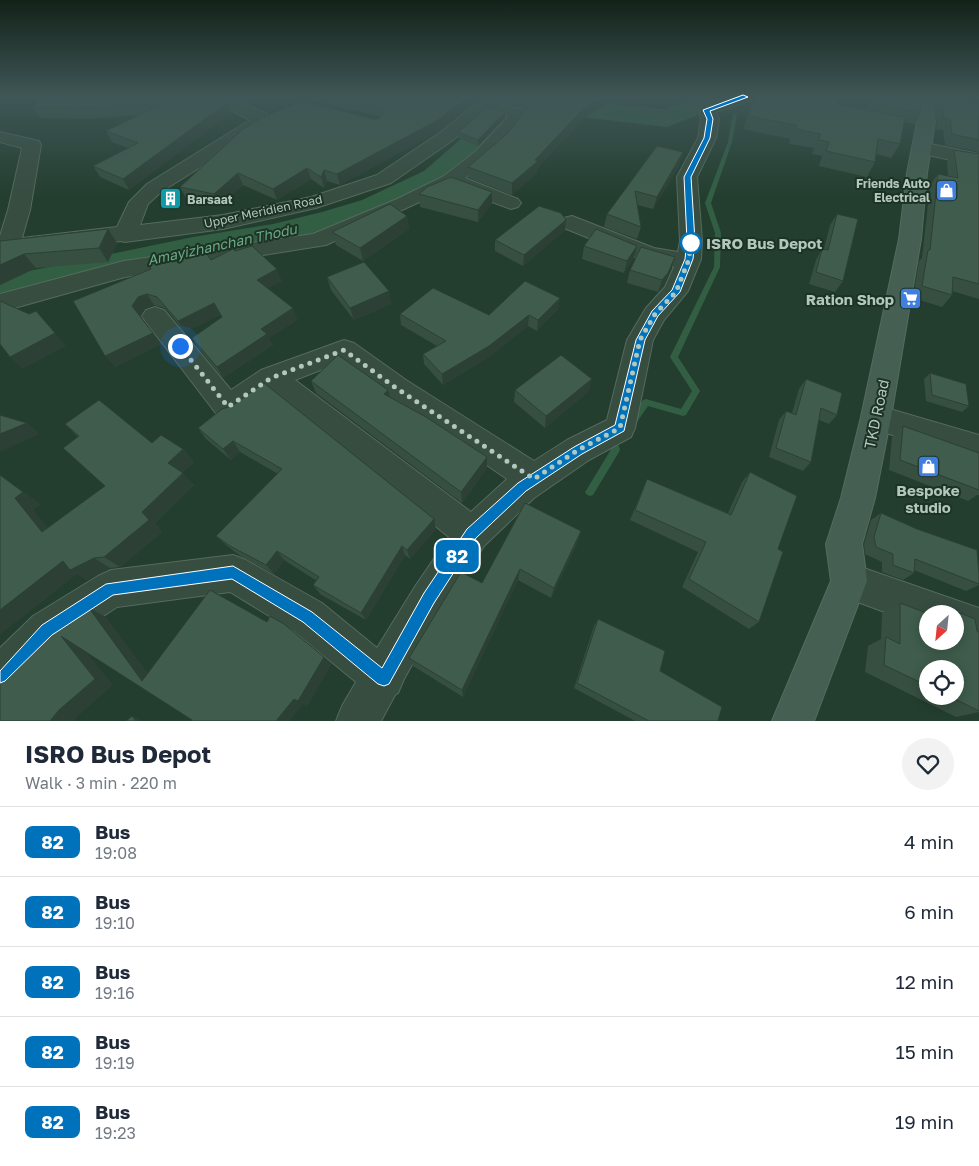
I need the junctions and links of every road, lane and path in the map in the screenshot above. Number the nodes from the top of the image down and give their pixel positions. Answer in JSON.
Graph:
{"nodes":[{"id":1,"x":247,"y":131,"type":"edge"},
{"id":2,"x":454,"y":131,"type":"edge"},
{"id":3,"x":506,"y":131,"type":"edge"},
{"id":4,"x":708,"y":131,"type":"edge"},
{"id":5,"x":924,"y":131,"type":"edge"},
{"id":6,"x":0,"y":136,"type":"edge"},
{"id":7,"x":921,"y":148,"type":"junction"},
{"id":8,"x":979,"y":160,"type":"edge"},
{"id":9,"x":451,"y":180,"type":"junction"},
{"id":10,"x":511,"y":203,"type":"dead end"},
{"id":11,"x":572,"y":223,"type":"dead end"},
{"id":12,"x":125,"y":235,"type":"junction"},
{"id":13,"x":4,"y":248,"type":"edge"},
{"id":14,"x":689,"y":259,"type":"junction"},
{"id":15,"x":0,"y":302,"type":"edge"},
{"id":16,"x":155,"y":316,"type":"dead end"},
{"id":17,"x":271,"y":378,"type":"junction"},
{"id":18,"x":876,"y":417,"type":"junction"},
{"id":19,"x":979,"y":449,"type":"edge"},
{"id":20,"x":534,"y":479,"type":"junction"},
{"id":21,"x":472,"y":534,"type":"junction"},
{"id":22,"x":849,"y":581,"type":"junction"},
{"id":23,"x":919,"y":606,"type":"edge"},
{"id":24,"x":964,"y":622,"type":"edge"},
{"id":25,"x":979,"y":627,"type":"edge"},
{"id":26,"x":0,"y":676,"type":"edge"},
{"id":27,"x":384,"y":679,"type":"junction"},
{"id":28,"x":357,"y":721,"type":"edge"},
{"id":29,"x":793,"y":721,"type":"edge"}],
"edges":[{"from":1,"to":12,"type":"street"},
{"from":2,"to":12,"type":"street","name":"Upper Meridien Road"},
{"from":3,"to":9,"type":"street"},
{"from":4,"to":14,"type":"street"},
{"from":5,"to":7,"type":"street","name":"TKD Road"},
{"from":6,"to":13,"type":"street"},
{"from":7,"to":8,"type":"street"},
{"from":7,"to":18,"type":"street","name":"TKD Road"},
{"from":9,"to":10,"type":"street"},
{"from":9,"to":15,"type":"street"},
{"from":11,"to":14,"type":"street"},
{"from":12,"to":13,"type":"street","name":"Upper Meridien Road"},
{"from":14,"to":20,"type":"street"},
{"from":16,"to":17,"type":"street"},
{"from":17,"to":20,"type":"street"},
{"from":17,"to":21,"type":"street"},
{"from":18,"to":19,"type":"street"},
{"from":18,"to":22,"type":"street","name":"TKD Road"},
{"from":20,"to":21,"type":"street"},
{"from":21,"to":27,"type":"street"},
{"from":22,"to":23,"type":"street"},
{"from":22,"to":29,"type":"street","name":"TKD Road"},
{"from":24,"to":25,"type":"street"},
{"from":26,"to":27,"type":"street"},
{"from":27,"to":28,"type":"street"}]}
